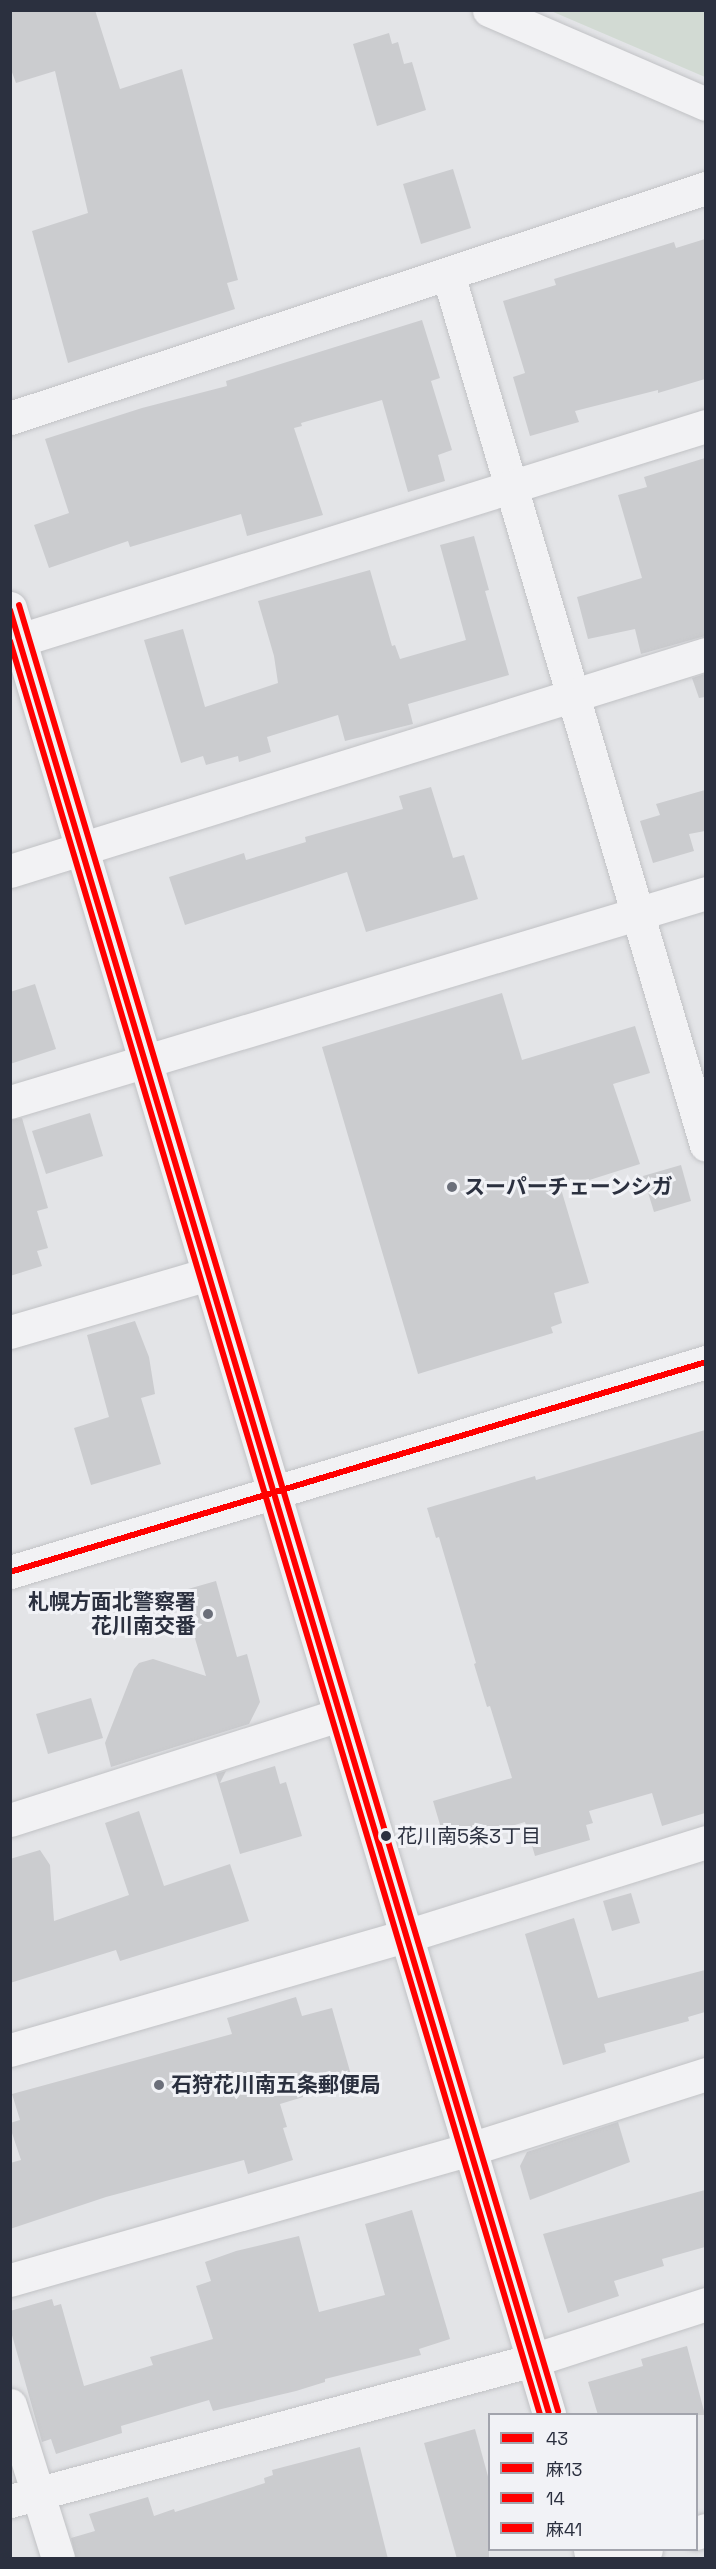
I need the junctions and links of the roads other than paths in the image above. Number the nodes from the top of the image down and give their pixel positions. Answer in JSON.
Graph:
{"nodes":[{"id":1,"x":489,"y":10,"type":"edge"},
{"id":2,"x":705,"y":104,"type":"edge"},
{"id":3,"x":705,"y":188,"type":"edge"},
{"id":4,"x":448,"y":274,"type":"junction"},
{"id":5,"x":10,"y":418,"type":"edge"},
{"id":6,"x":705,"y":426,"type":"edge"},
{"id":7,"x":512,"y":488,"type":"junction"},
{"id":8,"x":10,"y":608,"type":"edge"},
{"id":9,"x":15,"y":641,"type":"edge"},
{"id":10,"x":705,"y":654,"type":"edge"},
{"id":11,"x":572,"y":694,"type":"junction"},
{"id":12,"x":82,"y":849,"type":"junction"},
{"id":13,"x":10,"y":871,"type":"edge"},
{"id":14,"x":705,"y":893,"type":"edge"},
{"id":15,"x":638,"y":914,"type":"junction"},
{"id":16,"x":145,"y":1061,"type":"junction"},
{"id":17,"x":10,"y":1102,"type":"edge"},
{"id":18,"x":700,"y":1109,"type":"edge"},
{"id":19,"x":705,"y":1145,"type":"edge"},
{"id":20,"x":208,"y":1274,"type":"junction"},
{"id":21,"x":10,"y":1332,"type":"edge"},
{"id":22,"x":705,"y":1362,"type":"edge"},
{"id":23,"x":273,"y":1493,"type":"junction"},
{"id":24,"x":10,"y":1572,"type":"edge"},
{"id":25,"x":340,"y":1715,"type":"junction"},
{"id":26,"x":10,"y":1820,"type":"edge"},
{"id":27,"x":705,"y":1842,"type":"edge"},
{"id":28,"x":406,"y":1936,"type":"junction"},
{"id":29,"x":10,"y":2050,"type":"edge"},
{"id":30,"x":705,"y":2074,"type":"edge"},
{"id":31,"x":470,"y":2149,"type":"junction"},
{"id":32,"x":10,"y":2280,"type":"edge"},
{"id":33,"x":705,"y":2304,"type":"edge"},
{"id":34,"x":533,"y":2360,"type":"junction"},
{"id":35,"x":10,"y":2405,"type":"edge"},
{"id":36,"x":548,"y":2413,"type":"edge"},
{"id":37,"x":24,"y":2497,"type":"edge"},
{"id":38,"x":643,"y":2551,"type":"edge"},
{"id":39,"x":58,"y":2559,"type":"edge"},
{"id":40,"x":619,"y":2559,"type":"edge"}],
"edges":[{"from":1,"to":2,"type":"street"},
{"from":3,"to":4,"type":"street"},
{"from":4,"to":5,"type":"street"},
{"from":4,"to":7,"type":"street"},
{"from":6,"to":7,"type":"street"},
{"from":7,"to":9,"type":"street"},
{"from":7,"to":11,"type":"street"},
{"from":8,"to":9,"type":"street"},
{"from":9,"to":12,"type":"street"},
{"from":10,"to":11,"type":"street"},
{"from":11,"to":12,"type":"street"},
{"from":11,"to":15,"type":"street"},
{"from":12,"to":13,"type":"street"},
{"from":12,"to":16,"type":"street"},
{"from":14,"to":15,"type":"street"},
{"from":15,"to":16,"type":"street"},
{"from":15,"to":18,"type":"street"},
{"from":16,"to":17,"type":"street"},
{"from":16,"to":20,"type":"street"},
{"from":18,"to":19,"type":"street"},
{"from":20,"to":21,"type":"street"},
{"from":20,"to":23,"type":"street"},
{"from":22,"to":23,"type":"street"},
{"from":23,"to":24,"type":"street"},
{"from":23,"to":25,"type":"street"},
{"from":25,"to":26,"type":"street"},
{"from":25,"to":28,"type":"street"},
{"from":27,"to":28,"type":"street"},
{"from":28,"to":29,"type":"street"},
{"from":28,"to":31,"type":"street"},
{"from":30,"to":31,"type":"street"},
{"from":31,"to":32,"type":"street"},
{"from":31,"to":34,"type":"street"},
{"from":33,"to":34,"type":"street"},
{"from":34,"to":36,"type":"street"},
{"from":34,"to":37,"type":"street"},
{"from":35,"to":37,"type":"street"},
{"from":37,"to":39,"type":"street"},
{"from":38,"to":40,"type":"street"}]}
